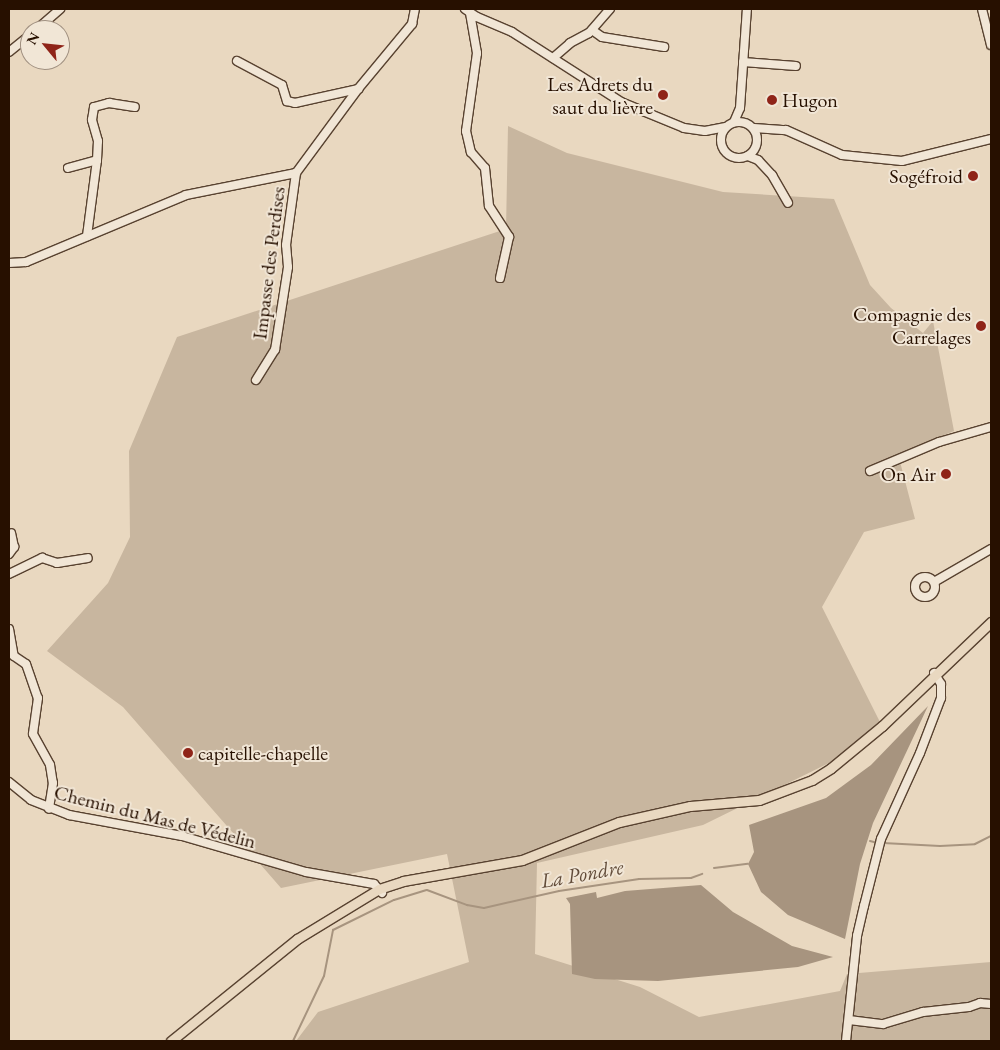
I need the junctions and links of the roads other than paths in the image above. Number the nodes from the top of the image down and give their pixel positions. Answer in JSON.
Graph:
{"nodes":[{"id":1,"x":60,"y":9,"type":"edge"},
{"id":2,"x":415,"y":9,"type":"edge"},
{"id":3,"x":610,"y":9,"type":"edge"},
{"id":4,"x":748,"y":9,"type":"edge"},
{"id":5,"x":982,"y":9,"type":"edge"},
{"id":6,"x":467,"y":11,"type":"edge"},
{"id":7,"x":47,"y":20,"type":"edge"},
{"id":8,"x":592,"y":30,"type":"junction"},
{"id":9,"x":20,"y":43,"type":"edge"},
{"id":10,"x":991,"y":45,"type":"edge"},
{"id":11,"x":664,"y":47,"type":"dead end"},
{"id":12,"x":9,"y":52,"type":"edge"},
{"id":13,"x":553,"y":58,"type":"junction"},
{"id":14,"x":237,"y":61,"type":"dead end"},
{"id":15,"x":743,"y":62,"type":"junction"},
{"id":16,"x":796,"y":66,"type":"dead end"},
{"id":17,"x":358,"y":89,"type":"junction"},
{"id":18,"x":135,"y":107,"type":"dead end"},
{"id":19,"x":740,"y":108,"type":"junction"},
{"id":20,"x":734,"y":122,"type":"junction"},
{"id":21,"x":746,"y":123,"type":"junction"},
{"id":22,"x":726,"y":127,"type":"junction"},
{"id":23,"x":754,"y":128,"type":"junction"},
{"id":24,"x":770,"y":130,"type":"junction"},
{"id":25,"x":706,"y":131,"type":"junction"},
{"id":26,"x":758,"y":138,"type":"junction"},
{"id":27,"x":991,"y":139,"type":"edge"},
{"id":28,"x":721,"y":144,"type":"junction"},
{"id":29,"x":755,"y":148,"type":"junction"},
{"id":30,"x":748,"y":156,"type":"junction"},
{"id":31,"x":97,"y":160,"type":"junction"},
{"id":32,"x":758,"y":160,"type":"junction"},
{"id":33,"x":68,"y":168,"type":"dead end"},
{"id":34,"x":296,"y":173,"type":"junction"},
{"id":35,"x":788,"y":203,"type":"dead end"},
{"id":36,"x":87,"y":236,"type":"junction"},
{"id":37,"x":9,"y":263,"type":"edge"},
{"id":38,"x":500,"y":278,"type":"dead end"},
{"id":39,"x":256,"y":380,"type":"dead end"},
{"id":40,"x":991,"y":427,"type":"edge"},
{"id":41,"x":870,"y":471,"type":"dead end"},
{"id":42,"x":12,"y":533,"type":"dead end"},
{"id":43,"x":991,"y":549,"type":"edge"},
{"id":44,"x":9,"y":554,"type":"edge"},
{"id":45,"x":88,"y":558,"type":"dead end"},
{"id":46,"x":9,"y":574,"type":"edge"},
{"id":47,"x":934,"y":582,"type":"dead end"},
{"id":48,"x":991,"y":622,"type":"edge"},
{"id":49,"x":9,"y":629,"type":"edge"},
{"id":50,"x":11,"y":656,"type":"edge"},
{"id":51,"x":931,"y":676,"type":"junction"},
{"id":52,"x":9,"y":782,"type":"edge"},
{"id":53,"x":49,"y":809,"type":"junction"},
{"id":54,"x":360,"y":880,"type":"junction"},
{"id":55,"x":381,"y":891,"type":"junction"},
{"id":56,"x":371,"y":895,"type":"junction"},
{"id":57,"x":991,"y":1004,"type":"edge"},
{"id":58,"x":848,"y":1020,"type":"junction"},
{"id":59,"x":171,"y":1041,"type":"edge"},
{"id":60,"x":846,"y":1041,"type":"edge"}],
"edges":[{"from":1,"to":7,"type":"street"},
{"from":2,"to":17,"type":"street"},
{"from":3,"to":8,"type":"street"},
{"from":4,"to":15,"type":"street"},
{"from":5,"to":10,"type":"street"},
{"from":6,"to":13,"type":"street"},
{"from":6,"to":38,"type":"street"},
{"from":8,"to":11,"type":"street"},
{"from":8,"to":13,"type":"street"},
{"from":9,"to":12,"type":"street"},
{"from":13,"to":25,"type":"street"},
{"from":14,"to":17,"type":"street"},
{"from":15,"to":16,"type":"street"},
{"from":15,"to":19,"type":"street"},
{"from":17,"to":34,"type":"street"},
{"from":18,"to":31,"type":"street"},
{"from":19,"to":20,"type":"street"},
{"from":19,"to":21,"type":"street"},
{"from":20,"to":21,"type":"street"},
{"from":20,"to":22,"type":"street"},
{"from":21,"to":23,"type":"street"},
{"from":22,"to":25,"type":"street"},
{"from":22,"to":28,"type":"street"},
{"from":23,"to":24,"type":"street"},
{"from":23,"to":26,"type":"street"},
{"from":24,"to":26,"type":"street"},
{"from":24,"to":27,"type":"street"},
{"from":25,"to":28,"type":"street"},
{"from":26,"to":29,"type":"street"},
{"from":28,"to":30,"type":"street"},
{"from":29,"to":30,"type":"street"},
{"from":29,"to":32,"type":"street"},
{"from":30,"to":32,"type":"street"},
{"from":31,"to":33,"type":"street"},
{"from":31,"to":36,"type":"street"},
{"from":32,"to":35,"type":"street"},
{"from":34,"to":36,"type":"street"},
{"from":34,"to":39,"type":"street","name":"Impasse des Perdises"},
{"from":36,"to":37,"type":"street"},
{"from":40,"to":41,"type":"street"},
{"from":42,"to":44,"type":"street"},
{"from":43,"to":47,"type":"street"},
{"from":45,"to":46,"type":"street"},
{"from":48,"to":51,"type":"main road"},
{"from":49,"to":50,"type":"street"},
{"from":50,"to":53,"type":"street"},
{"from":51,"to":55,"type":"main road"},
{"from":51,"to":58,"type":"street"},
{"from":52,"to":53,"type":"street","name":"Chemin du Mas de Védelin"},
{"from":53,"to":54,"type":"street","name":"Chemin du Mas de Védelin"},
{"from":54,"to":55,"type":"street","name":"Chemin du Mas de Védelin"},
{"from":54,"to":56,"type":"street"},
{"from":55,"to":56,"type":"main road"},
{"from":56,"to":59,"type":"main road"},
{"from":57,"to":58,"type":"street"},
{"from":58,"to":60,"type":"street"}]}
